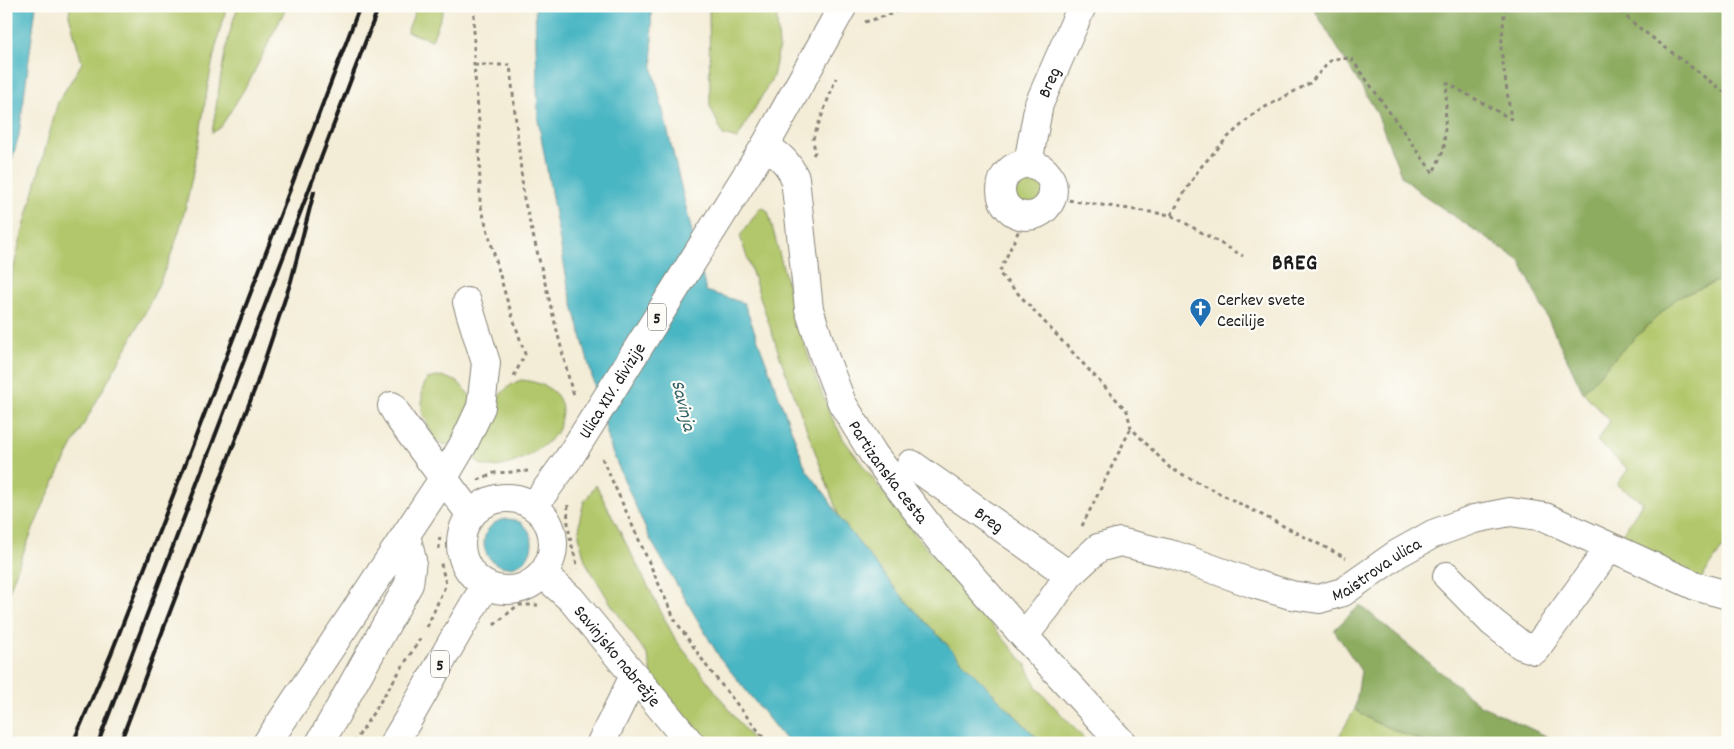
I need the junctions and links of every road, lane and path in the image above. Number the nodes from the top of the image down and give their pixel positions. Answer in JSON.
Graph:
{"nodes":[{"id":1,"x":474,"y":6,"type":"edge"},
{"id":2,"x":843,"y":6,"type":"edge"},
{"id":3,"x":906,"y":6,"type":"edge"},
{"id":4,"x":1082,"y":6,"type":"edge"},
{"id":5,"x":1505,"y":6,"type":"edge"},
{"id":6,"x":1615,"y":6,"type":"edge"},
{"id":7,"x":860,"y":30,"type":"dead end"},
{"id":8,"x":474,"y":65,"type":"junction"},
{"id":9,"x":510,"y":65,"type":"dead end"},
{"id":10,"x":838,"y":74,"type":"dead end"},
{"id":11,"x":1728,"y":95,"type":"edge"},
{"id":12,"x":765,"y":146,"type":"junction"},
{"id":13,"x":1028,"y":163,"type":"junction"},
{"id":14,"x":796,"y":187,"type":"junction"},
{"id":15,"x":1053,"y":198,"type":"junction"},
{"id":16,"x":1171,"y":215,"type":"junction"},
{"id":17,"x":1025,"y":216,"type":"junction"},
{"id":18,"x":1243,"y":256,"type":"dead end"},
{"id":19,"x":467,"y":302,"type":"dead end"},
{"id":20,"x":512,"y":380,"type":"dead end"},
{"id":21,"x":392,"y":406,"type":"dead end"},
{"id":22,"x":1130,"y":428,"type":"junction"},
{"id":23,"x":911,"y":464,"type":"dead end"},
{"id":24,"x":478,"y":472,"type":"dead end"},
{"id":25,"x":443,"y":479,"type":"junction"},
{"id":26,"x":477,"y":481,"type":"dead end"},
{"id":27,"x":569,"y":502,"type":"dead end"},
{"id":28,"x":534,"y":506,"type":"junction"},
{"id":29,"x":471,"y":515,"type":"junction"},
{"id":30,"x":1078,"y":533,"type":"dead end"},
{"id":31,"x":406,"y":535,"type":"junction"},
{"id":32,"x":1610,"y":548,"type":"junction"},
{"id":33,"x":1352,"y":561,"type":"dead end"},
{"id":34,"x":543,"y":574,"type":"junction"},
{"id":35,"x":1069,"y":575,"type":"junction"},
{"id":36,"x":1447,"y":576,"type":"dead end"},
{"id":37,"x":486,"y":585,"type":"junction"},
{"id":38,"x":1728,"y":595,"type":"edge"},
{"id":39,"x":571,"y":598,"type":"junction"},
{"id":40,"x":488,"y":630,"type":"dead end"},
{"id":41,"x":1024,"y":636,"type":"junction"},
{"id":42,"x":634,"y":676,"type":"junction"},
{"id":43,"x":266,"y":743,"type":"edge"},
{"id":44,"x":320,"y":743,"type":"edge"},
{"id":45,"x":394,"y":743,"type":"edge"},
{"id":46,"x":601,"y":743,"type":"edge"},
{"id":47,"x":690,"y":743,"type":"edge"},
{"id":48,"x":1122,"y":743,"type":"edge"}],
"edges":[{"from":1,"to":8,"type":"path"},
{"from":2,"to":12,"type":"street","number":"5"},
{"from":3,"to":7,"type":"path"},
{"from":4,"to":13,"type":"street","name":"Breg"},
{"from":5,"to":16,"type":"path"},
{"from":6,"to":11,"type":"path"},
{"from":8,"to":9,"type":"path"},
{"from":8,"to":20,"type":"path"},
{"from":10,"to":14,"type":"path"},
{"from":12,"to":14,"type":"street","name":"Partizanska cesta"},
{"from":12,"to":28,"type":"street","name":"Ulica XIV. divizije","number":"5","bridge":true},
{"from":13,"to":15,"type":"street"},
{"from":13,"to":17,"type":"street"},
{"from":14,"to":41,"type":"street","name":"Partizanska cesta"},
{"from":15,"to":16,"type":"path"},
{"from":15,"to":17,"type":"street"},
{"from":16,"to":18,"type":"path"},
{"from":17,"to":22,"type":"path"},
{"from":19,"to":25,"type":"street"},
{"from":21,"to":25,"type":"street"},
{"from":22,"to":30,"type":"path"},
{"from":22,"to":33,"type":"path"},
{"from":23,"to":35,"type":"street","name":"Breg"},
{"from":24,"to":26,"type":"path"},
{"from":25,"to":29,"type":"street"},
{"from":25,"to":31,"type":"street"},
{"from":27,"to":39,"type":"path"},
{"from":28,"to":29,"type":"street"},
{"from":28,"to":34,"type":"street"},
{"from":29,"to":37,"type":"street"},
{"from":31,"to":43,"type":"street"},
{"from":31,"to":44,"type":"street"},
{"from":32,"to":35,"type":"street","name":"Maistrova ulica"},
{"from":32,"to":36,"type":"street"},
{"from":32,"to":38,"type":"street","name":"Maistrova ulica"},
{"from":34,"to":37,"type":"street"},
{"from":34,"to":39,"type":"street","name":"Savinjsko nabrežje"},
{"from":35,"to":41,"type":"street","name":"Maistrova ulica"},
{"from":37,"to":45,"type":"street","number":"5"},
{"from":39,"to":40,"type":"path"},
{"from":39,"to":42,"type":"street","name":"Savinjsko nabrežje"},
{"from":41,"to":48,"type":"street","name":"Partizanska cesta"},
{"from":42,"to":46,"type":"street"},
{"from":42,"to":47,"type":"street","name":"Savinjsko nabrežje"}]}
